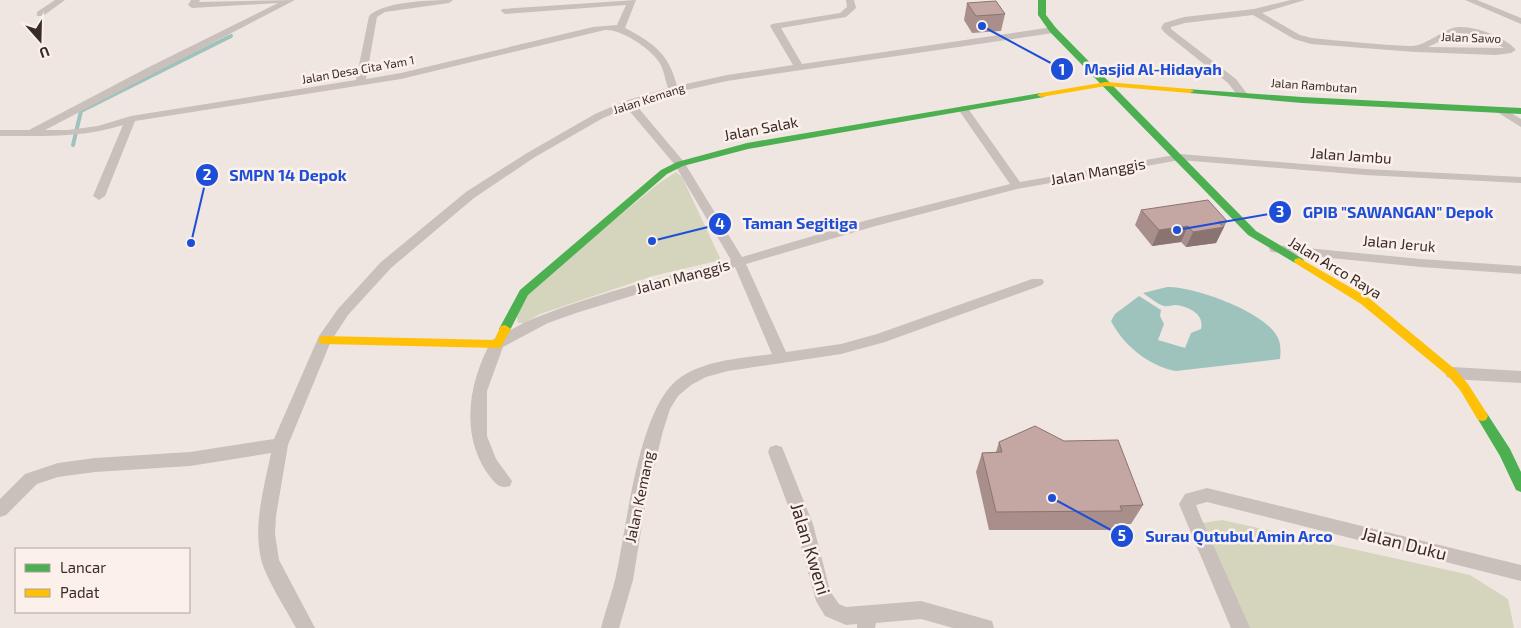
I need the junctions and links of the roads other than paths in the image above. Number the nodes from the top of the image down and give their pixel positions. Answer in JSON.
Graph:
{"nodes":[{"id":1,"x":61,"y":0,"type":"edge"},
{"id":2,"x":196,"y":0,"type":"edge"},
{"id":3,"x":291,"y":0,"type":"edge"},
{"id":4,"x":450,"y":0,"type":"edge"},
{"id":5,"x":1042,"y":0,"type":"edge"},
{"id":6,"x":1300,"y":0,"type":"edge"},
{"id":7,"x":1469,"y":0,"type":"edge"},
{"id":8,"x":632,"y":1,"type":"edge"},
{"id":9,"x":850,"y":1,"type":"edge"},
{"id":10,"x":505,"y":11,"type":"dead end"},
{"id":11,"x":1254,"y":12,"type":"junction"},
{"id":12,"x":40,"y":14,"type":"dead end"},
{"id":13,"x":1521,"y":21,"type":"edge"},
{"id":14,"x":620,"y":29,"type":"junction"},
{"id":15,"x":1053,"y":30,"type":"junction"},
{"id":16,"x":1415,"y":49,"type":"junction"},
{"id":17,"x":799,"y":68,"type":"junction"},
{"id":18,"x":360,"y":83,"type":"junction"},
{"id":19,"x":1106,"y":84,"type":"junction"},
{"id":20,"x":673,"y":90,"type":"junction"},
{"id":21,"x":1243,"y":95,"type":"junction"},
{"id":22,"x":629,"y":103,"type":"junction"},
{"id":23,"x":963,"y":109,"type":"junction"},
{"id":24,"x":1501,"y":110,"type":"junction"},
{"id":25,"x":1521,"y":111,"type":"edge"},
{"id":26,"x":131,"y":119,"type":"junction"},
{"id":27,"x":1521,"y":124,"type":"edge"},
{"id":28,"x":0,"y":133,"type":"edge"},
{"id":29,"x":32,"y":133,"type":"junction"},
{"id":30,"x":1180,"y":158,"type":"junction"},
{"id":31,"x":680,"y":164,"type":"junction"},
{"id":32,"x":1521,"y":180,"type":"edge"},
{"id":33,"x":1017,"y":186,"type":"junction"},
{"id":34,"x":99,"y":196,"type":"dead end"},
{"id":35,"x":1275,"y":248,"type":"junction"},
{"id":36,"x":739,"y":262,"type":"junction"},
{"id":37,"x":1521,"y":270,"type":"edge"},
{"id":38,"x":1037,"y":282,"type":"dead end"},
{"id":39,"x":324,"y":340,"type":"junction"},
{"id":40,"x":498,"y":344,"type":"junction"},
{"id":41,"x":781,"y":357,"type":"junction"},
{"id":42,"x":1452,"y":373,"type":"junction"},
{"id":43,"x":1521,"y":377,"type":"edge"},
{"id":44,"x":280,"y":445,"type":"junction"},
{"id":45,"x":776,"y":452,"type":"dead end"},
{"id":46,"x":504,"y":481,"type":"dead end"},
{"id":47,"x":1521,"y":486,"type":"edge"},
{"id":48,"x":0,"y":510,"type":"edge"},
{"id":49,"x":1521,"y":574,"type":"edge"},
{"id":50,"x":867,"y":622,"type":"edge"},
{"id":51,"x":306,"y":628,"type":"edge"},
{"id":52,"x":610,"y":628,"type":"edge"},
{"id":53,"x":986,"y":628,"type":"edge"},
{"id":54,"x":1241,"y":628,"type":"edge"}],
"edges":[{"from":1,"to":12,"type":"street"},
{"from":2,"to":3,"type":"street"},
{"from":3,"to":29,"type":"street"},
{"from":4,"to":18,"type":"street"},
{"from":5,"to":15,"type":"street","name":"Jalan Arco Raya"},
{"from":6,"to":11,"type":"street"},
{"from":7,"to":13,"type":"street"},
{"from":8,"to":10,"type":"street"},
{"from":8,"to":14,"type":"street"},
{"from":9,"to":17,"type":"street"},
{"from":11,"to":16,"type":"street","name":"Jalan Sawo"},
{"from":11,"to":21,"type":"street"},
{"from":14,"to":18,"type":"street","name":"Jalan Desa Cita Yam 1"},
{"from":14,"to":20,"type":"street"},
{"from":15,"to":17,"type":"street","name":"Jalan Kemang"},
{"from":15,"to":19,"type":"street","name":"Jalan Arco Raya"},
{"from":16,"to":16,"type":"street","name":"Jalan Sawo"},
{"from":17,"to":20,"type":"street","name":"Jalan Kemang"},
{"from":18,"to":26,"type":"street","name":"Jalan Desa Cita Yam 1"},
{"from":19,"to":21,"type":"street","name":"Jalan Rambutan"},
{"from":19,"to":23,"type":"street","name":"Jalan Salak"},
{"from":19,"to":30,"type":"street","name":"Jalan Arco Raya"},
{"from":20,"to":22,"type":"street","name":"Jalan Kemang"},
{"from":21,"to":24,"type":"street","name":"Jalan Rambutan"},
{"from":22,"to":31,"type":"street"},
{"from":22,"to":39,"type":"street","name":"Jalan Kemang"},
{"from":23,"to":31,"type":"street","name":"Jalan Salak"},
{"from":23,"to":33,"type":"street"},
{"from":24,"to":25,"type":"street","name":"Jalan Rambutan"},
{"from":24,"to":27,"type":"street"},
{"from":26,"to":29,"type":"street","name":"Jalan Desa Cita Yam 1"},
{"from":26,"to":34,"type":"street"},
{"from":28,"to":29,"type":"street","name":"Jalan Desa Cita Yam 1"},
{"from":30,"to":32,"type":"street","name":"Jalan Jambu"},
{"from":30,"to":33,"type":"street","name":"Jalan Manggis"},
{"from":30,"to":35,"type":"street","name":"Jalan Arco Raya"},
{"from":31,"to":36,"type":"street"},
{"from":31,"to":40,"type":"street","name":"Jalan Salak"},
{"from":33,"to":36,"type":"street","name":"Jalan Manggis"},
{"from":35,"to":37,"type":"street","name":"Jalan Jeruk"},
{"from":35,"to":42,"type":"street","name":"Jalan Arco Raya"},
{"from":36,"to":40,"type":"street","name":"Jalan Manggis"},
{"from":36,"to":41,"type":"street"},
{"from":38,"to":41,"type":"street","name":"Jalan Kemang"},
{"from":39,"to":40,"type":"street"},
{"from":39,"to":44,"type":"street","name":"Jalan Kemang"},
{"from":40,"to":46,"type":"street"},
{"from":41,"to":52,"type":"street","name":"Jalan Kemang"},
{"from":42,"to":43,"type":"street"},
{"from":42,"to":47,"type":"street","name":"Jalan Arco Raya"},
{"from":44,"to":48,"type":"street"},
{"from":44,"to":51,"type":"street","name":"Jalan Kemang"},
{"from":45,"to":50,"type":"street","name":"Jalan Kweni"},
{"from":49,"to":54,"type":"street","name":"Jalan Duku"},
{"from":50,"to":53,"type":"street","name":"Jalan Kweni"}]}
